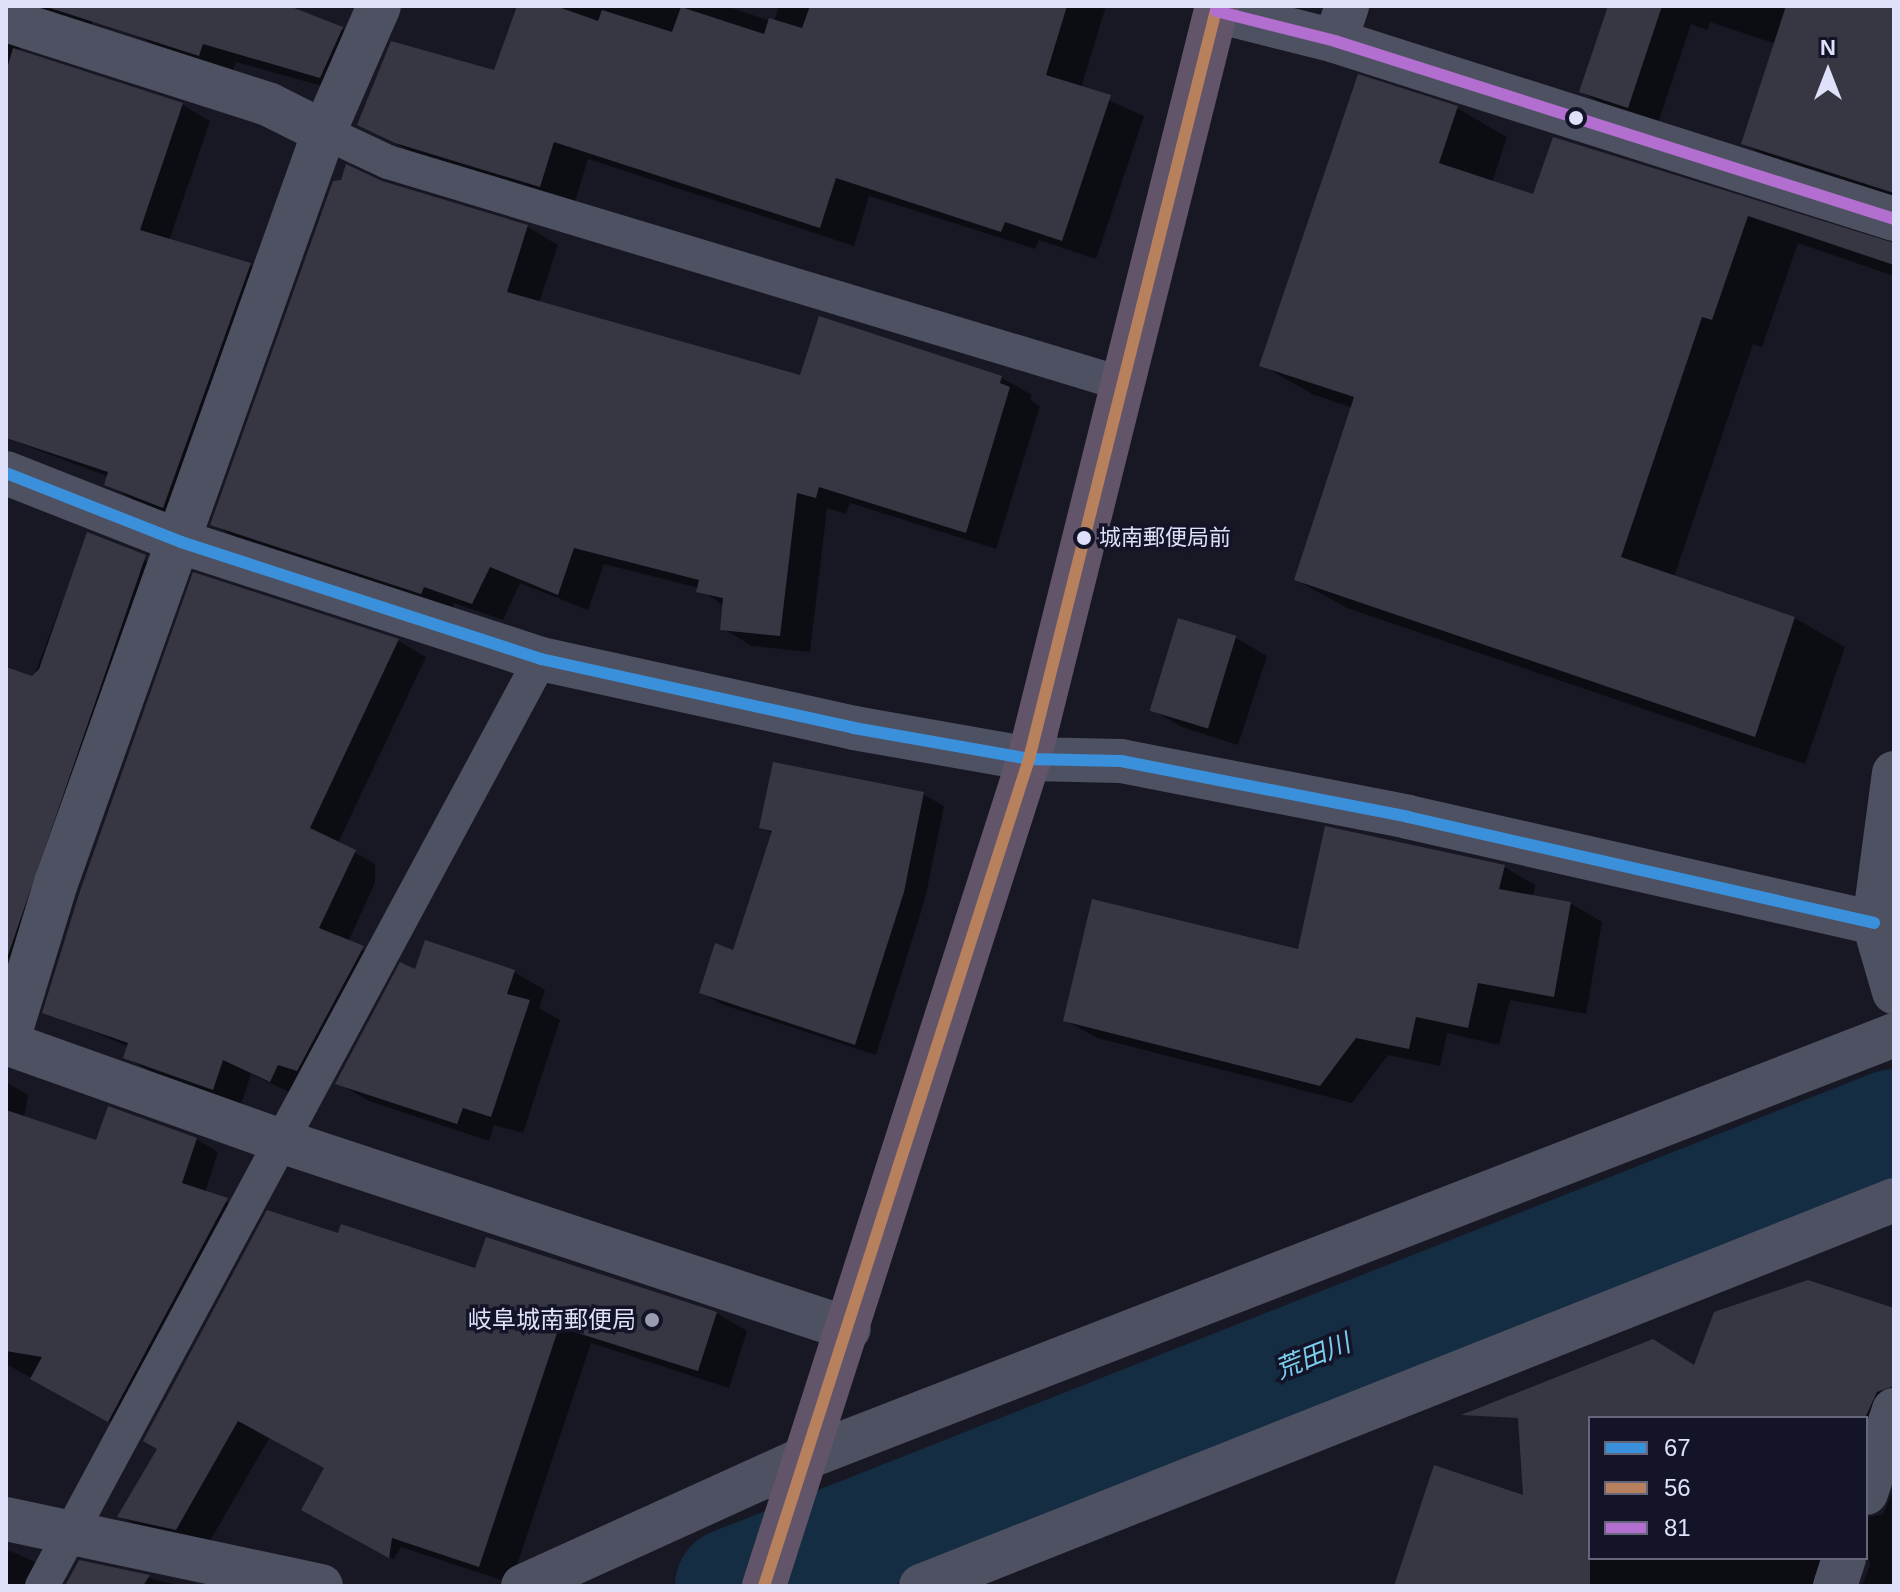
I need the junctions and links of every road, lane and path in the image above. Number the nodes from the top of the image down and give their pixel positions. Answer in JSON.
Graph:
{"nodes":[{"id":1,"x":379,"y":6,"type":"edge"},
{"id":2,"x":1217,"y":9,"type":"edge"},
{"id":3,"x":6,"y":20,"type":"edge"},
{"id":4,"x":1341,"y":24,"type":"edge"},
{"id":5,"x":324,"y":132,"type":"junction"},
{"id":6,"x":1894,"y":219,"type":"edge"},
{"id":7,"x":1120,"y":383,"type":"junction"},
{"id":8,"x":6,"y":473,"type":"edge"},
{"id":9,"x":181,"y":542,"type":"junction"},
{"id":10,"x":541,"y":659,"type":"junction"},
{"id":11,"x":1029,"y":759,"type":"junction"},
{"id":12,"x":1894,"y":773,"type":"edge"},
{"id":13,"x":1874,"y":923,"type":"junction"},
{"id":14,"x":1894,"y":992,"type":"edge"},
{"id":15,"x":1894,"y":1035,"type":"edge"},
{"id":16,"x":6,"y":1043,"type":"edge"},
{"id":17,"x":281,"y":1141,"type":"junction"},
{"id":18,"x":1894,"y":1200,"type":"edge"},
{"id":19,"x":849,"y":1329,"type":"junction"},
{"id":20,"x":1894,"y":1410,"type":"edge"},
{"id":21,"x":810,"y":1456,"type":"junction"},
{"id":22,"x":1868,"y":1487,"type":"edge"},
{"id":23,"x":6,"y":1519,"type":"edge"},
{"id":24,"x":71,"y":1533,"type":"junction"},
{"id":25,"x":1843,"y":1560,"type":"edge"},
{"id":26,"x":42,"y":1586,"type":"edge"},
{"id":27,"x":321,"y":1586,"type":"edge"},
{"id":28,"x":523,"y":1586,"type":"edge"},
{"id":29,"x":764,"y":1586,"type":"edge"},
{"id":30,"x":921,"y":1586,"type":"edge"},
{"id":31,"x":1835,"y":1586,"type":"edge"}],
"edges":[{"from":1,"to":5,"type":"street"},
{"from":2,"to":4,"type":"street"},
{"from":2,"to":7,"type":"highway"},
{"from":3,"to":5,"type":"street"},
{"from":4,"to":6,"type":"street"},
{"from":5,"to":7,"type":"lane"},
{"from":5,"to":9,"type":"street"},
{"from":7,"to":11,"type":"highway"},
{"from":8,"to":9,"type":"street"},
{"from":9,"to":10,"type":"street"},
{"from":9,"to":16,"type":"street"},
{"from":10,"to":11,"type":"street"},
{"from":10,"to":17,"type":"lane"},
{"from":11,"to":13,"type":"street"},
{"from":11,"to":19,"type":"highway"},
{"from":12,"to":13,"type":"street"},
{"from":13,"to":14,"type":"street"},
{"from":15,"to":21,"type":"street"},
{"from":16,"to":17,"type":"street"},
{"from":17,"to":19,"type":"street"},
{"from":17,"to":24,"type":"lane"},
{"from":18,"to":30,"type":"street"},
{"from":19,"to":21,"type":"highway"},
{"from":20,"to":22,"type":"street"},
{"from":21,"to":28,"type":"street"},
{"from":21,"to":29,"type":"highway"},
{"from":23,"to":24,"type":"street"},
{"from":24,"to":26,"type":"lane"},
{"from":24,"to":27,"type":"street"},
{"from":25,"to":31,"type":"street"}]}
